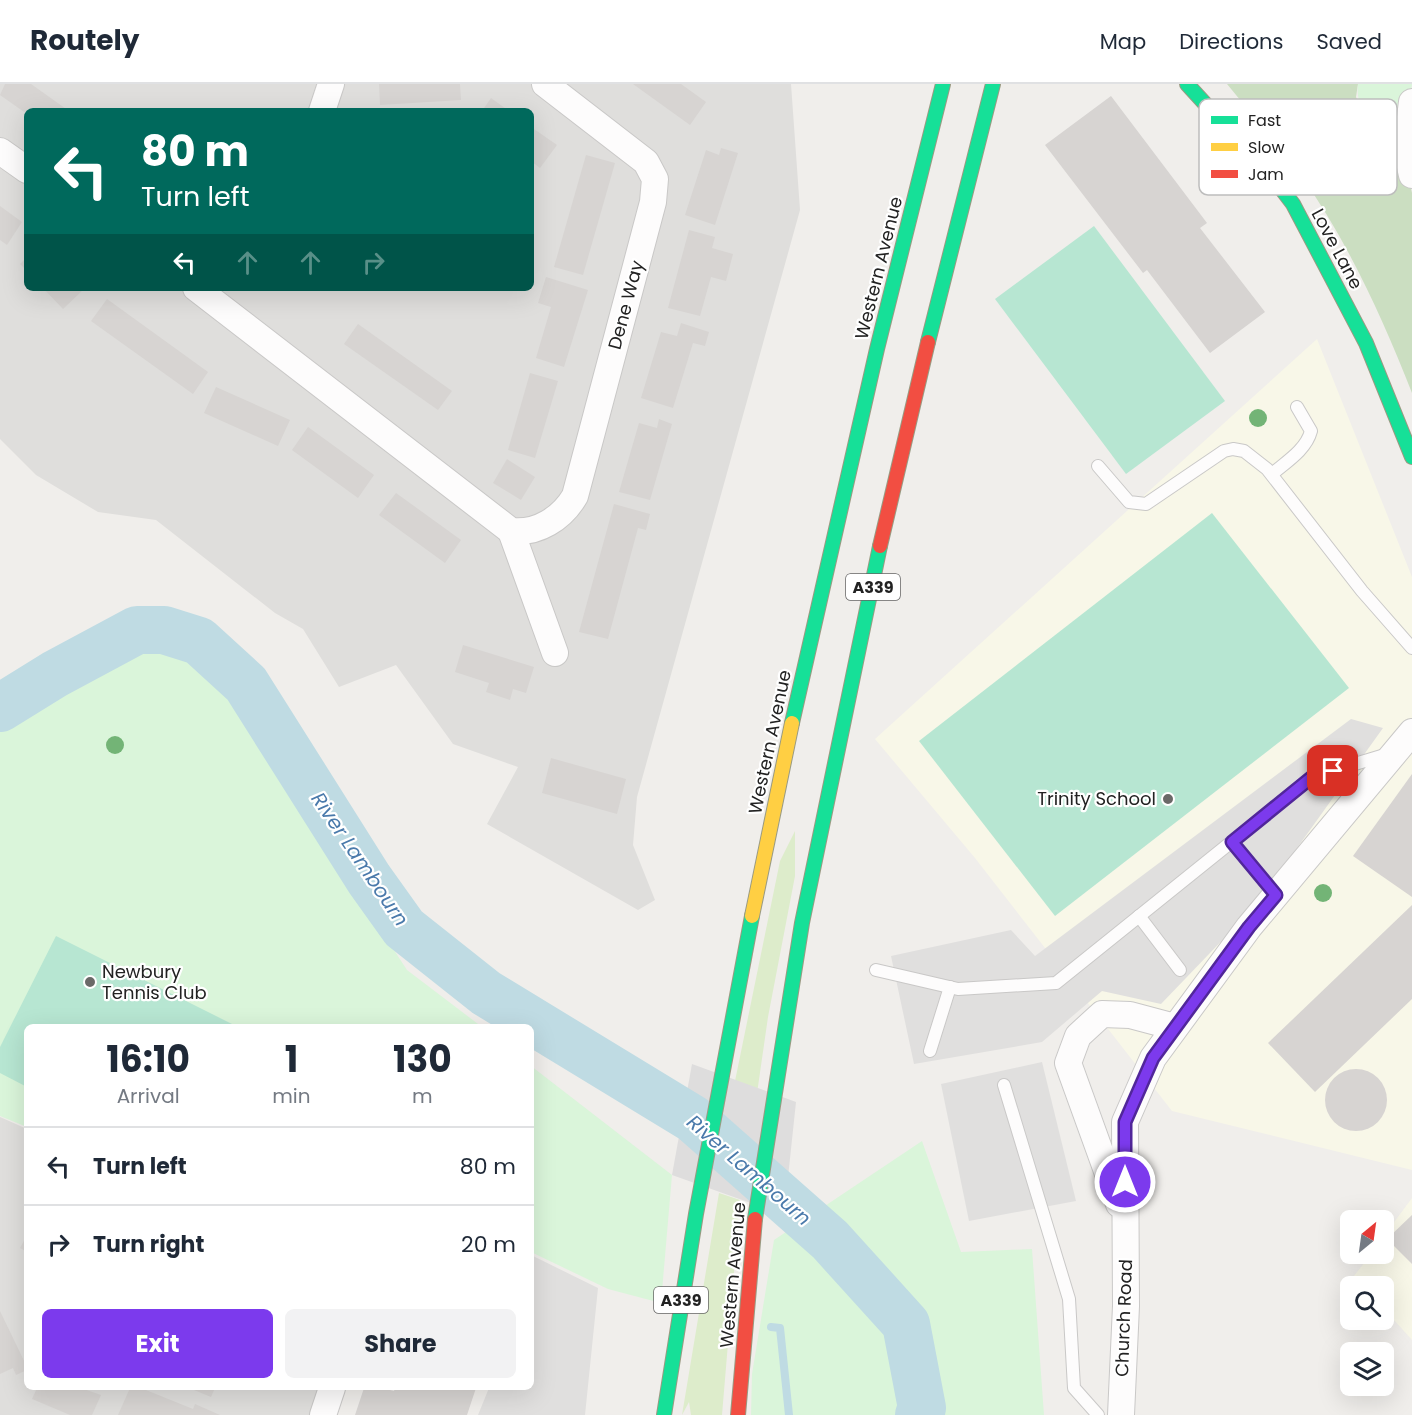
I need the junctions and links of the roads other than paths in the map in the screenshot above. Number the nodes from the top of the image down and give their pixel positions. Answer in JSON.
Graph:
{"nodes":[{"id":1,"x":331,"y":84,"type":"edge"},
{"id":2,"x":545,"y":84,"type":"edge"},
{"id":3,"x":943,"y":84,"type":"edge"},
{"id":4,"x":993,"y":84,"type":"edge"},
{"id":5,"x":1187,"y":84,"type":"edge"},
{"id":6,"x":1201,"y":99,"type":"edge"},
{"id":7,"x":1412,"y":102,"type":"edge"},
{"id":8,"x":323,"y":108,"type":"edge"},
{"id":9,"x":0,"y":151,"type":"edge"},
{"id":10,"x":24,"y":168,"type":"edge"},
{"id":11,"x":1412,"y":175,"type":"edge"},
{"id":12,"x":1286,"y":195,"type":"edge"},
{"id":13,"x":201,"y":291,"type":"edge"},
{"id":14,"x":1297,"y":407,"type":"dead end"},
{"id":15,"x":1412,"y":457,"type":"edge"},
{"id":16,"x":1098,"y":466,"type":"dead end"},
{"id":17,"x":1272,"y":474,"type":"junction"},
{"id":18,"x":511,"y":531,"type":"junction"},
{"id":19,"x":1412,"y":648,"type":"edge"},
{"id":20,"x":555,"y":653,"type":"dead end"},
{"id":21,"x":1412,"y":732,"type":"edge"},
{"id":22,"x":1396,"y":752,"type":"junction"},
{"id":23,"x":1232,"y":842,"type":"junction"},
{"id":24,"x":1276,"y":895,"type":"junction"},
{"id":25,"x":1139,"y":916,"type":"junction"},
{"id":26,"x":876,"y":970,"type":"dead end"},
{"id":27,"x":1180,"y":970,"type":"dead end"},
{"id":28,"x":950,"y":987,"type":"junction"},
{"id":29,"x":1175,"y":1027,"type":"junction"},
{"id":30,"x":930,"y":1052,"type":"dead end"},
{"id":31,"x":1004,"y":1085,"type":"dead end"},
{"id":32,"x":1126,"y":1221,"type":"junction"},
{"id":33,"x":331,"y":1390,"type":"edge"},
{"id":34,"x":323,"y":1415,"type":"edge"},
{"id":35,"x":664,"y":1415,"type":"edge"},
{"id":36,"x":738,"y":1415,"type":"edge"},
{"id":37,"x":1098,"y":1415,"type":"edge"},
{"id":38,"x":1121,"y":1415,"type":"edge"}],
"edges":[{"from":1,"to":8,"type":"street"},
{"from":2,"to":18,"type":"street","name":"Dene Way"},
{"from":3,"to":35,"type":"main road","name":"Western Avenue","number":"A339"},
{"from":4,"to":36,"type":"main road","name":"Western Avenue","number":"A339"},
{"from":5,"to":6,"type":"main road","name":"Love Lane"},
{"from":7,"to":11,"type":"street"},
{"from":9,"to":10,"type":"street"},
{"from":12,"to":15,"type":"main road","name":"Love Lane"},
{"from":13,"to":18,"type":"street"},
{"from":14,"to":17,"type":"lane"},
{"from":16,"to":17,"type":"lane"},
{"from":17,"to":19,"type":"lane"},
{"from":18,"to":20,"type":"street"},
{"from":21,"to":22,"type":"street","name":"Church Road"},
{"from":22,"to":23,"type":"lane"},
{"from":22,"to":24,"type":"street","name":"Church Road"},
{"from":23,"to":24,"type":"lane"},
{"from":23,"to":25,"type":"lane"},
{"from":24,"to":29,"type":"street","name":"Church Road"},
{"from":25,"to":27,"type":"lane"},
{"from":25,"to":28,"type":"lane"},
{"from":26,"to":28,"type":"lane"},
{"from":28,"to":30,"type":"lane"},
{"from":29,"to":32,"type":"street","name":"Church Road"},
{"from":29,"to":32,"type":"street","name":"Church Road"},
{"from":31,"to":37,"type":"lane"},
{"from":32,"to":38,"type":"street","name":"Church Road"},
{"from":33,"to":34,"type":"street"}]}
